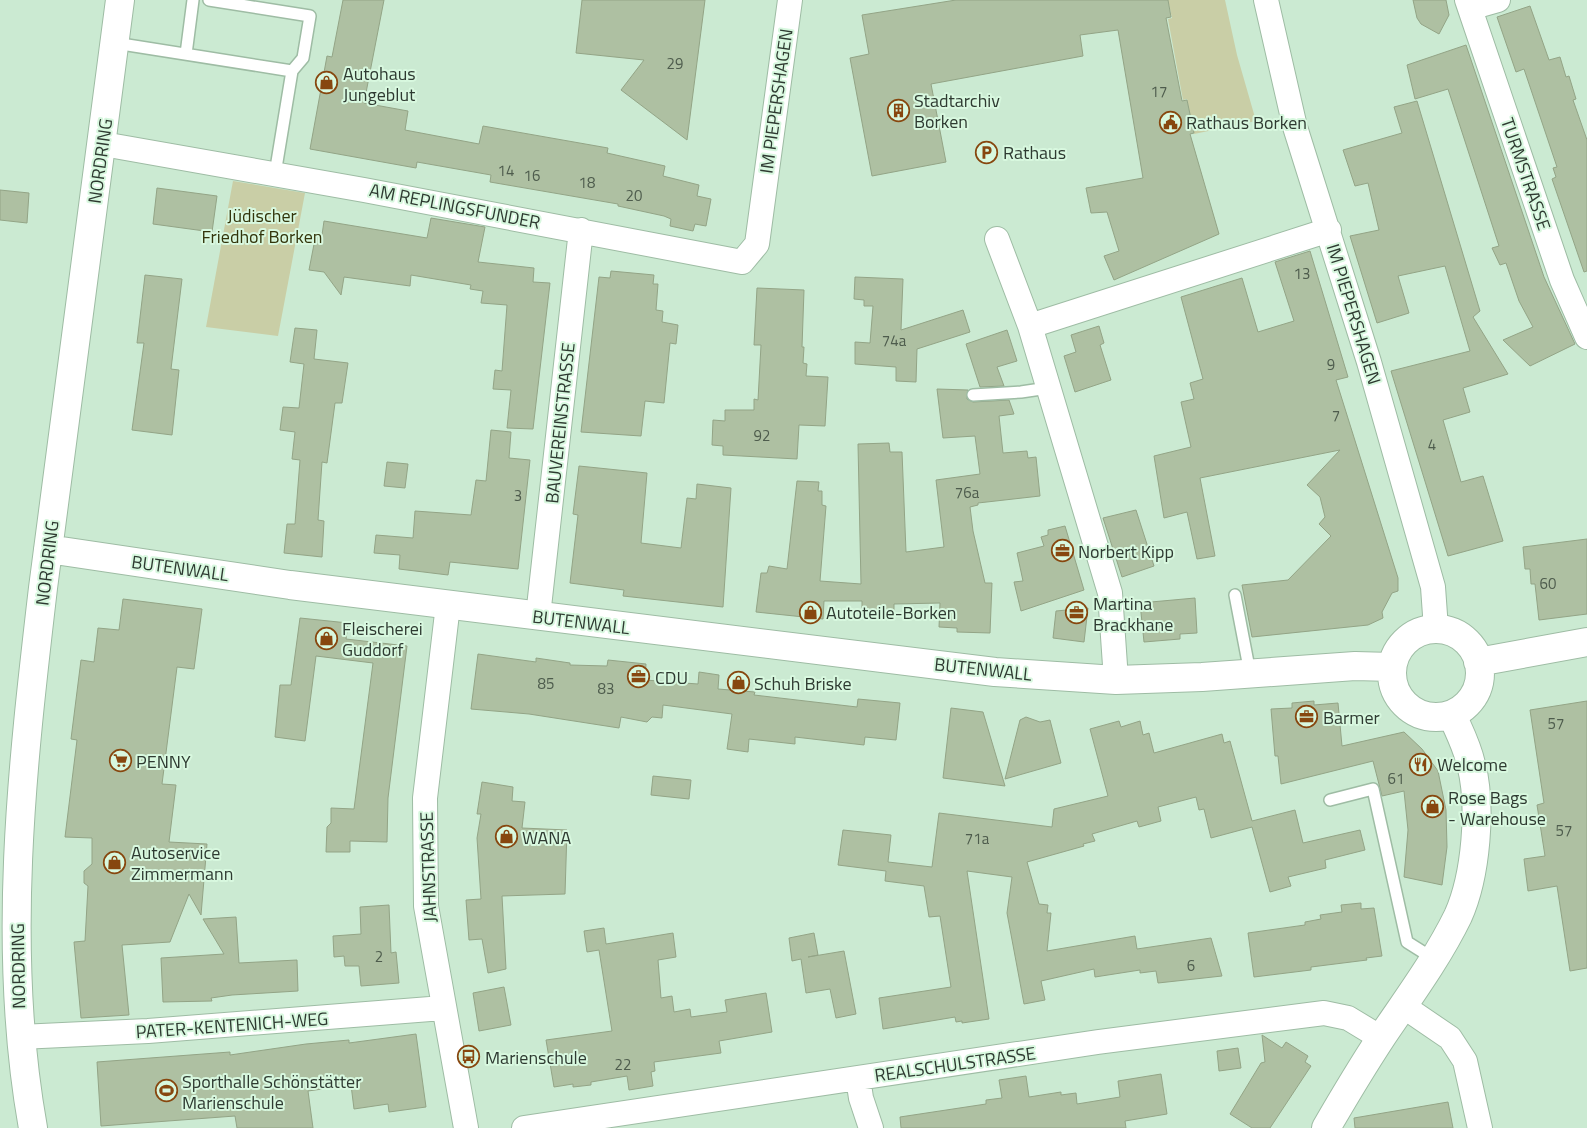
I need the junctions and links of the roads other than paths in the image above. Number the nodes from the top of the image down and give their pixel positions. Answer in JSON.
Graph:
{"nodes":[{"id":1,"x":120,"y":0,"type":"edge"},
{"id":2,"x":193,"y":0,"type":"edge"},
{"id":3,"x":209,"y":0,"type":"edge"},
{"id":4,"x":790,"y":0,"type":"edge"},
{"id":5,"x":1266,"y":0,"type":"edge"},
{"id":6,"x":1498,"y":0,"type":"edge"},
{"id":7,"x":1469,"y":4,"type":"edge"},
{"id":8,"x":115,"y":43,"type":"junction"},
{"id":9,"x":186,"y":54,"type":"junction"},
{"id":10,"x":292,"y":71,"type":"junction"},
{"id":11,"x":103,"y":144,"type":"junction"},
{"id":12,"x":275,"y":174,"type":"junction"},
{"id":13,"x":763,"y":203,"type":"joint"},
{"id":14,"x":581,"y":230,"type":"junction"},
{"id":15,"x":1329,"y":230,"type":"junction"},
{"id":16,"x":997,"y":239,"type":"dead end"},
{"id":17,"x":1030,"y":326,"type":"junction"},
{"id":18,"x":1587,"y":337,"type":"edge"},
{"id":19,"x":1048,"y":388,"type":"junction"},
{"id":20,"x":973,"y":395,"type":"dead end"},
{"id":21,"x":48,"y":549,"type":"junction"},
{"id":22,"x":1235,"y":595,"type":"dead end"},
{"id":23,"x":448,"y":605,"type":"junction"},
{"id":24,"x":538,"y":616,"type":"junction"},
{"id":25,"x":1436,"y":629,"type":"junction"},
{"id":26,"x":1587,"y":642,"type":"edge"},
{"id":27,"x":1478,"y":662,"type":"junction"},
{"id":28,"x":1392,"y":668,"type":"junction"},
{"id":29,"x":1250,"y":673,"type":"junction"},
{"id":30,"x":1116,"y":680,"type":"junction"},
{"id":31,"x":1452,"y":714,"type":"junction"},
{"id":32,"x":1330,"y":800,"type":"dead end"},
{"id":33,"x":1434,"y":958,"type":"junction"},
{"id":34,"x":1403,"y":1006,"type":"junction"},
{"id":35,"x":443,"y":1008,"type":"junction"},
{"id":36,"x":20,"y":1038,"type":"junction"},
{"id":37,"x":1381,"y":1038,"type":"junction"},
{"id":38,"x":858,"y":1078,"type":"junction"},
{"id":39,"x":33,"y":1128,"type":"edge"},
{"id":40,"x":466,"y":1128,"type":"edge"},
{"id":41,"x":524,"y":1128,"type":"edge"},
{"id":42,"x":872,"y":1128,"type":"edge"},
{"id":43,"x":1326,"y":1128,"type":"edge"},
{"id":44,"x":1480,"y":1128,"type":"edge"}],
"edges":[{"from":1,"to":8,"type":"main road","name":"NORDRING"},
{"from":2,"to":9,"type":"lane"},
{"from":3,"to":10,"type":"lane"},
{"from":4,"to":13,"type":"street","name":"IM PIEPERSHAGEN"},
{"from":5,"to":15,"type":"street","name":"IM PIEPERSHAGEN"},
{"from":6,"to":7,"type":"street"},
{"from":7,"to":18,"type":"street","name":"TURMSTRASSE"},
{"from":8,"to":9,"type":"lane"},
{"from":8,"to":11,"type":"main road","name":"NORDRING"},
{"from":9,"to":10,"type":"lane"},
{"from":10,"to":12,"type":"lane"},
{"from":11,"to":12,"type":"street","name":"AM REPLINGSFUNDER"},
{"from":11,"to":21,"type":"main road","name":"NORDRING"},
{"from":12,"to":14,"type":"street","name":"AM REPLINGSFUNDER"},
{"from":13,"to":14,"type":"street","name":"AM REPLINGSFUNDER"},
{"from":14,"to":24,"type":"street","name":"BAUVEREINSTRASSE"},
{"from":15,"to":17,"type":"street"},
{"from":15,"to":25,"type":"street","name":"IM PIEPERSHAGEN"},
{"from":16,"to":17,"type":"street"},
{"from":17,"to":19,"type":"street"},
{"from":19,"to":20,"type":"lane"},
{"from":19,"to":30,"type":"street"},
{"from":21,"to":23,"type":"main road","name":"BUTENWALL"},
{"from":21,"to":36,"type":"main road","name":"NORDRING"},
{"from":22,"to":29,"type":"lane"},
{"from":23,"to":24,"type":"main road","name":"BUTENWALL"},
{"from":23,"to":35,"type":"street","name":"JAHNSTRASSE"},
{"from":24,"to":30,"type":"main road","name":"BUTENWALL"},
{"from":25,"to":27,"type":"main road"},
{"from":25,"to":28,"type":"main road"},
{"from":26,"to":27,"type":"main road"},
{"from":27,"to":31,"type":"main road"},
{"from":28,"to":29,"type":"main road","name":"BUTENWALL"},
{"from":28,"to":31,"type":"main road"},
{"from":29,"to":30,"type":"main road","name":"BUTENWALL"},
{"from":31,"to":33,"type":"main road"},
{"from":32,"to":33,"type":"lane"},
{"from":33,"to":34,"type":"main road"},
{"from":34,"to":37,"type":"main road"},
{"from":34,"to":44,"type":"street"},
{"from":35,"to":36,"type":"street","name":"PATER-KENTENICH-WEG"},
{"from":35,"to":40,"type":"street","name":"JAHNSTRASSE"},
{"from":36,"to":39,"type":"main road","name":"NORDRING"},
{"from":37,"to":38,"type":"street","name":"REALSCHULSTRASSE"},
{"from":37,"to":43,"type":"main road"},
{"from":38,"to":41,"type":"street","name":"REALSCHULSTRASSE"},
{"from":38,"to":42,"type":"street"}]}
